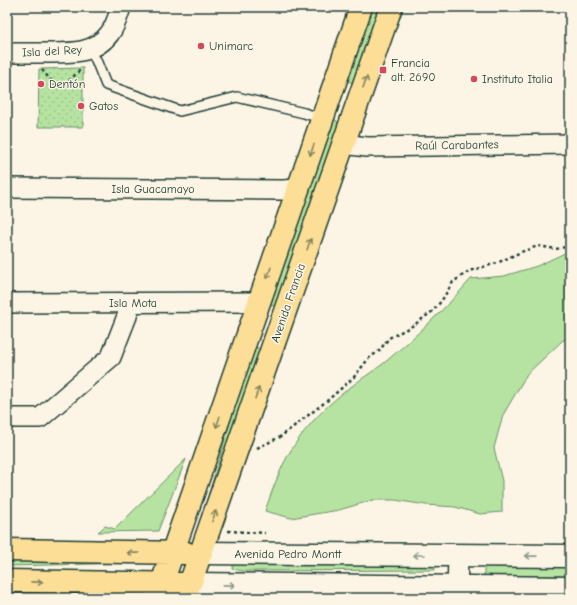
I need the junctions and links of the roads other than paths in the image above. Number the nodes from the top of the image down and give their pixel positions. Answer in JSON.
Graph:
{"nodes":[{"id":1,"x":121,"y":7,"type":"edge"},
{"id":2,"x":361,"y":7,"type":"edge"},
{"id":3,"x":391,"y":7,"type":"edge"},
{"id":4,"x":7,"y":53,"type":"edge"},
{"id":5,"x":87,"y":58,"type":"junction"},
{"id":6,"x":355,"y":110,"type":"junction"},
{"id":7,"x":325,"y":111,"type":"junction"},
{"id":8,"x":343,"y":144,"type":"junction"},
{"id":9,"x":570,"y":144,"type":"edge"},
{"id":10,"x":7,"y":188,"type":"edge"},
{"id":11,"x":298,"y":189,"type":"junction"},
{"id":12,"x":7,"y":303,"type":"edge"},
{"id":13,"x":130,"y":303,"type":"junction"},
{"id":14,"x":256,"y":312,"type":"junction"},
{"id":15,"x":279,"y":328,"type":"junction"},
{"id":16,"x":7,"y":418,"type":"edge"},
{"id":17,"x":7,"y":550,"type":"edge"},
{"id":18,"x":172,"y":553,"type":"junction"},
{"id":19,"x":201,"y":553,"type":"junction"},
{"id":20,"x":458,"y":555,"type":"junction"},
{"id":21,"x":570,"y":556,"type":"edge"},
{"id":22,"x":7,"y":581,"type":"edge"},
{"id":23,"x":570,"y":588,"type":"edge"},
{"id":24,"x":159,"y":591,"type":"edge"},
{"id":25,"x":188,"y":591,"type":"edge"},
{"id":26,"x":457,"y":593,"type":"edge"}],
"edges":[{"from":1,"to":5,"type":"street","name":"Isla del Rey"},
{"from":2,"to":7,"type":"main road"},
{"from":6,"to":3,"type":"main road","name":"Avenida Francia","one_way":true},
{"from":4,"to":5,"type":"street","name":"Isla del Rey"},
{"from":5,"to":7,"type":"lane"},
{"from":6,"to":7,"type":"main road"},
{"from":6,"to":8,"type":"main road","name":"Avenida Francia"},
{"from":7,"to":11,"type":"main road","one_way":true},
{"from":8,"to":9,"type":"street","name":"Raúl Carabantes"},
{"from":15,"to":8,"type":"main road","name":"Avenida Francia","one_way":true},
{"from":10,"to":11,"type":"street","name":"Isla Guacamayo"},
{"from":11,"to":14,"type":"main road","one_way":true},
{"from":12,"to":13,"type":"street","name":"Isla Mota"},
{"from":13,"to":14,"type":"street","name":"Isla Mota"},
{"from":13,"to":16,"type":"street"},
{"from":14,"to":15,"type":"main road"},
{"from":14,"to":18,"type":"main road","one_way":true},
{"from":19,"to":15,"type":"main road","name":"Avenida Francia","one_way":true},
{"from":18,"to":17,"type":"main road","name":"Avenida Pedro Montt","one_way":true},
{"from":18,"to":19,"type":"main road","name":"Avenida Pedro Montt"},
{"from":18,"to":24,"type":"main road"},
{"from":20,"to":19,"type":"main road","name":"Avenida Pedro Montt","one_way":true},
{"from":19,"to":25,"type":"main road","name":"Avenida Francia"},
{"from":21,"to":20,"type":"main road","name":"Avenida Pedro Montt","one_way":true},
{"from":20,"to":26,"type":"street"},
{"from":22,"to":24,"type":"main road","one_way":true},
{"from":23,"to":26,"type":"main road"},
{"from":24,"to":25,"type":"main road"},
{"from":25,"to":26,"type":"main road","one_way":true}]}
